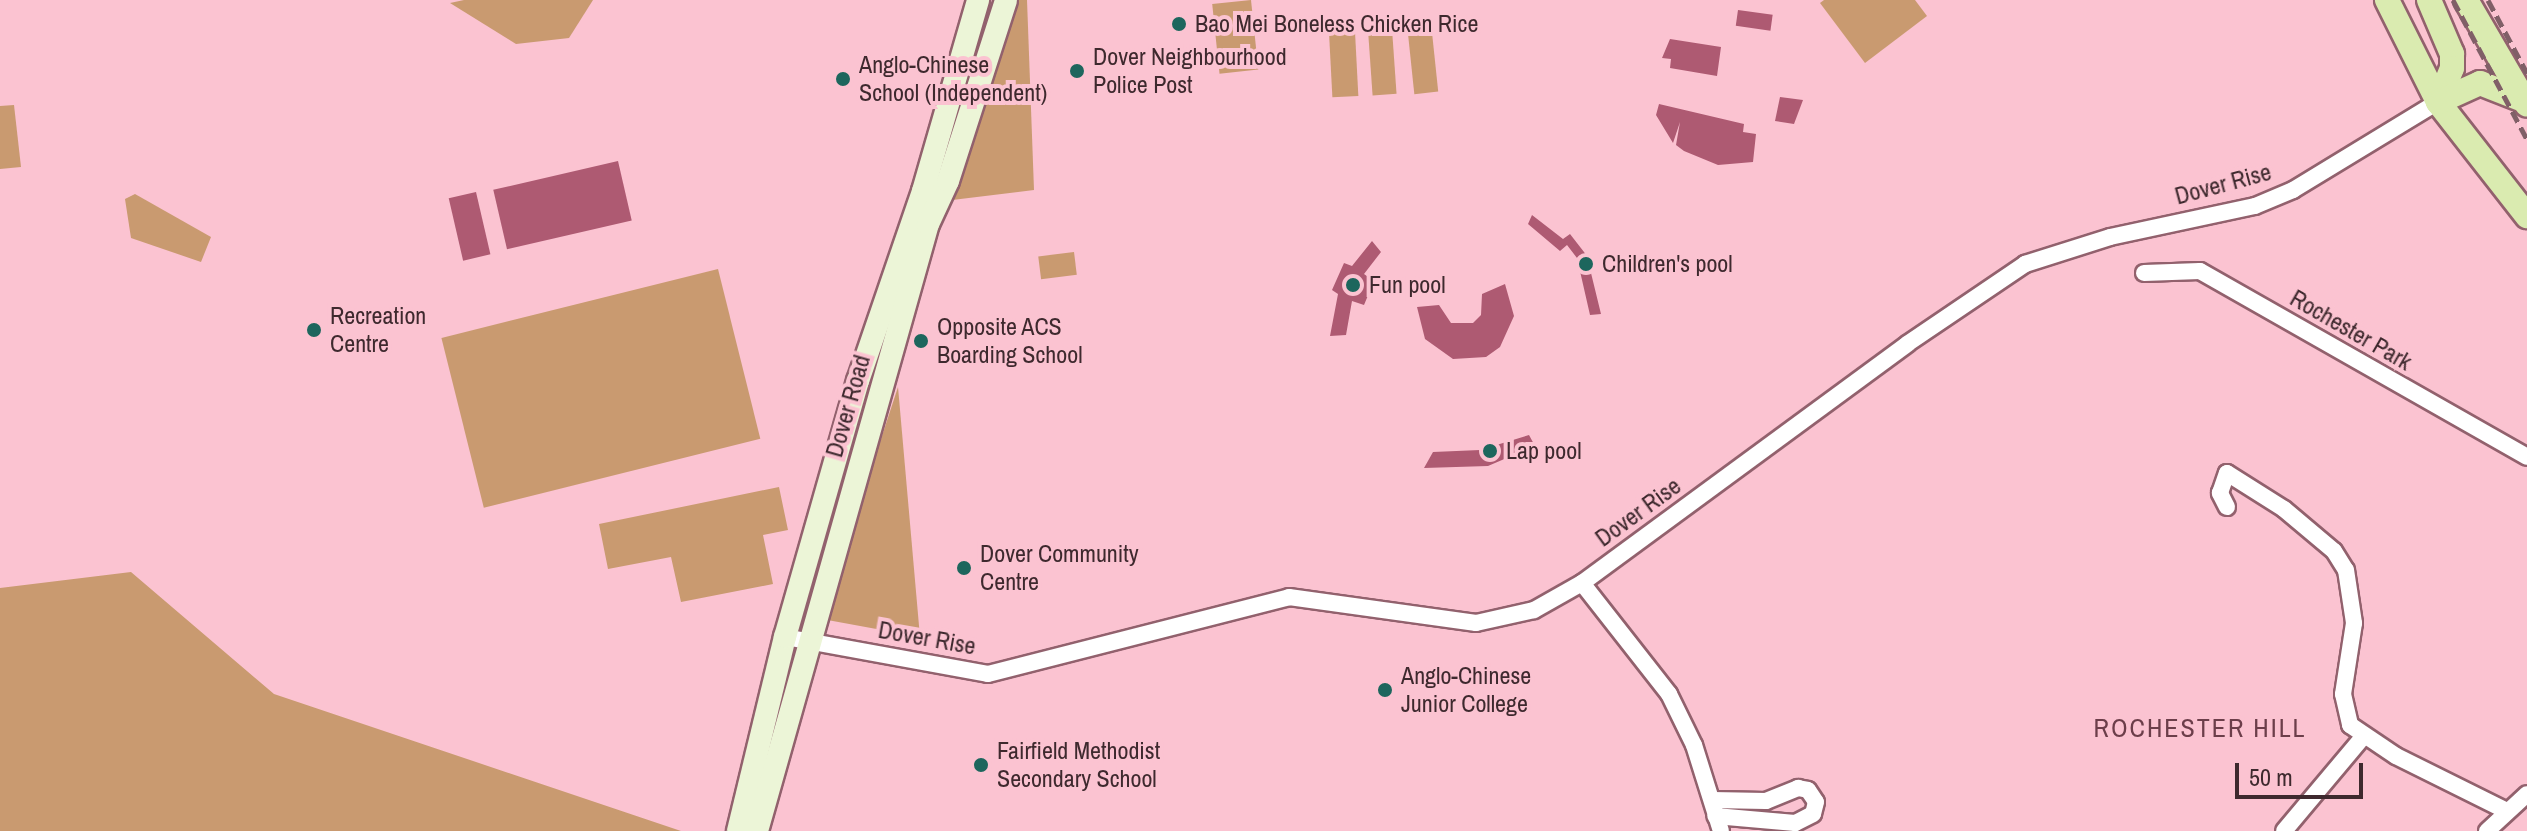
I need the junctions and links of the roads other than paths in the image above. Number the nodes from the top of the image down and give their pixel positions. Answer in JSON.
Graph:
{"nodes":[{"id":1,"x":978,"y":0,"type":"edge"},
{"id":2,"x":1006,"y":0,"type":"edge"},
{"id":3,"x":2387,"y":0,"type":"edge"},
{"id":4,"x":2429,"y":0,"type":"edge"},
{"id":5,"x":2466,"y":0,"type":"edge"},
{"id":6,"x":2438,"y":102,"type":"junction"},
{"id":7,"x":2525,"y":102,"type":"edge"},
{"id":8,"x":2527,"y":216,"type":"edge"},
{"id":9,"x":2144,"y":273,"type":"dead end"},
{"id":10,"x":2527,"y":457,"type":"edge"},
{"id":11,"x":2227,"y":507,"type":"dead end"},
{"id":12,"x":1582,"y":583,"type":"junction"},
{"id":13,"x":785,"y":637,"type":"junction"},
{"id":14,"x":809,"y":639,"type":"junction"},
{"id":15,"x":2362,"y":738,"type":"junction"},
{"id":16,"x":2527,"y":794,"type":"edge"},
{"id":17,"x":2505,"y":810,"type":"junction"},
{"id":18,"x":1715,"y":819,"type":"edge"},
{"id":19,"x":1795,"y":827,"type":"edge"},
{"id":20,"x":738,"y":831,"type":"edge"},
{"id":21,"x":757,"y":831,"type":"edge"},
{"id":22,"x":2284,"y":831,"type":"edge"},
{"id":23,"x":2487,"y":831,"type":"edge"}],
"edges":[{"from":1,"to":13,"type":"street","name":"Dover Road"},
{"from":2,"to":14,"type":"street","name":"Dover Road"},
{"from":3,"to":6,"type":"main road"},
{"from":4,"to":6,"type":"main road"},
{"from":5,"to":7,"type":"main road"},
{"from":6,"to":7,"type":"main road"},
{"from":6,"to":8,"type":"main road"},
{"from":6,"to":12,"type":"street","name":"Dover Rise"},
{"from":9,"to":10,"type":"street","name":"Rochester Park"},
{"from":11,"to":15,"type":"street"},
{"from":12,"to":14,"type":"street","name":"Dover Rise"},
{"from":12,"to":18,"type":"street"},
{"from":13,"to":14,"type":"street","name":"Dover Rise"},
{"from":13,"to":20,"type":"street","name":"Dover Road"},
{"from":14,"to":21,"type":"street","name":"Dover Road"},
{"from":15,"to":17,"type":"street"},
{"from":15,"to":22,"type":"street"},
{"from":16,"to":17,"type":"street"},
{"from":17,"to":23,"type":"street"},
{"from":18,"to":19,"type":"street"},
{"from":18,"to":19,"type":"street"}]}
